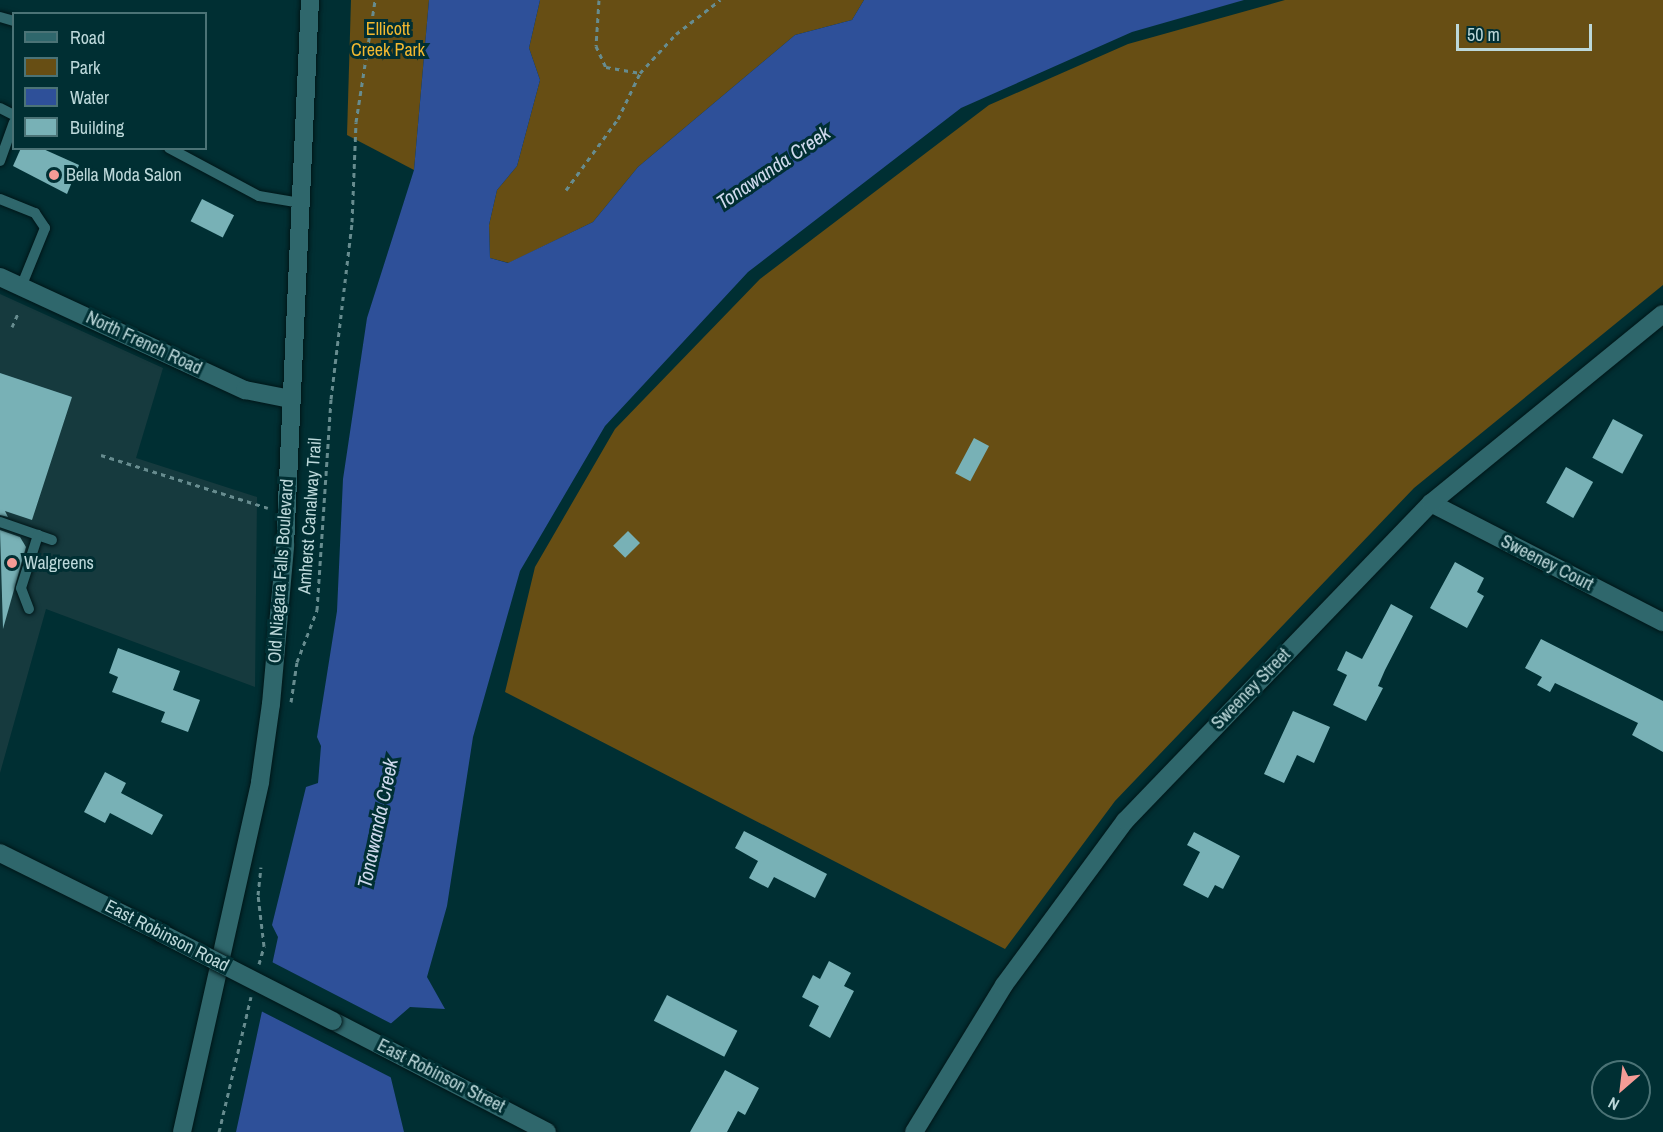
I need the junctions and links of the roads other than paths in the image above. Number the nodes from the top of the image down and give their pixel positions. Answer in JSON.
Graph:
{"nodes":[{"id":1,"x":310,"y":0,"type":"edge"},
{"id":2,"x":12,"y":128,"type":"edge"},
{"id":3,"x":174,"y":150,"type":"edge"},
{"id":4,"x":0,"y":161,"type":"edge"},
{"id":5,"x":0,"y":199,"type":"edge"},
{"id":6,"x":301,"y":203,"type":"junction"},
{"id":7,"x":0,"y":277,"type":"edge"},
{"id":8,"x":21,"y":287,"type":"junction"},
{"id":9,"x":1663,"y":314,"type":"edge"},
{"id":10,"x":291,"y":399,"type":"junction"},
{"id":11,"x":1431,"y":503,"type":"junction"},
{"id":12,"x":0,"y":522,"type":"edge"},
{"id":13,"x":38,"y":535,"type":"junction"},
{"id":14,"x":52,"y":540,"type":"dead end"},
{"id":15,"x":29,"y":609,"type":"dead end"},
{"id":16,"x":1663,"y":622,"type":"edge"},
{"id":17,"x":0,"y":853,"type":"edge"},
{"id":18,"x":333,"y":1021,"type":"joint"},
{"id":19,"x":182,"y":1132,"type":"edge"},
{"id":20,"x":547,"y":1132,"type":"edge"},
{"id":21,"x":914,"y":1132,"type":"edge"}],
"edges":[{"from":1,"to":6,"type":"street","name":"Old Niagara Falls Boulevard"},
{"from":2,"to":4,"type":"lane"},
{"from":3,"to":6,"type":"lane"},
{"from":5,"to":8,"type":"lane"},
{"from":6,"to":10,"type":"street","name":"Old Niagara Falls Boulevard"},
{"from":7,"to":8,"type":"street","name":"North French Road"},
{"from":8,"to":10,"type":"street","name":"North French Road"},
{"from":9,"to":11,"type":"street","name":"Sweeney Street"},
{"from":10,"to":19,"type":"street","name":"Old Niagara Falls Boulevard"},
{"from":11,"to":16,"type":"street","name":"Sweeney Court"},
{"from":11,"to":21,"type":"street","name":"Sweeney Street"},
{"from":12,"to":13,"type":"lane"},
{"from":13,"to":14,"type":"lane"},
{"from":13,"to":15,"type":"lane"},
{"from":17,"to":18,"type":"street","name":"East Robinson Road","bridge":true},
{"from":18,"to":20,"type":"street","name":"East Robinson Street"}]}
